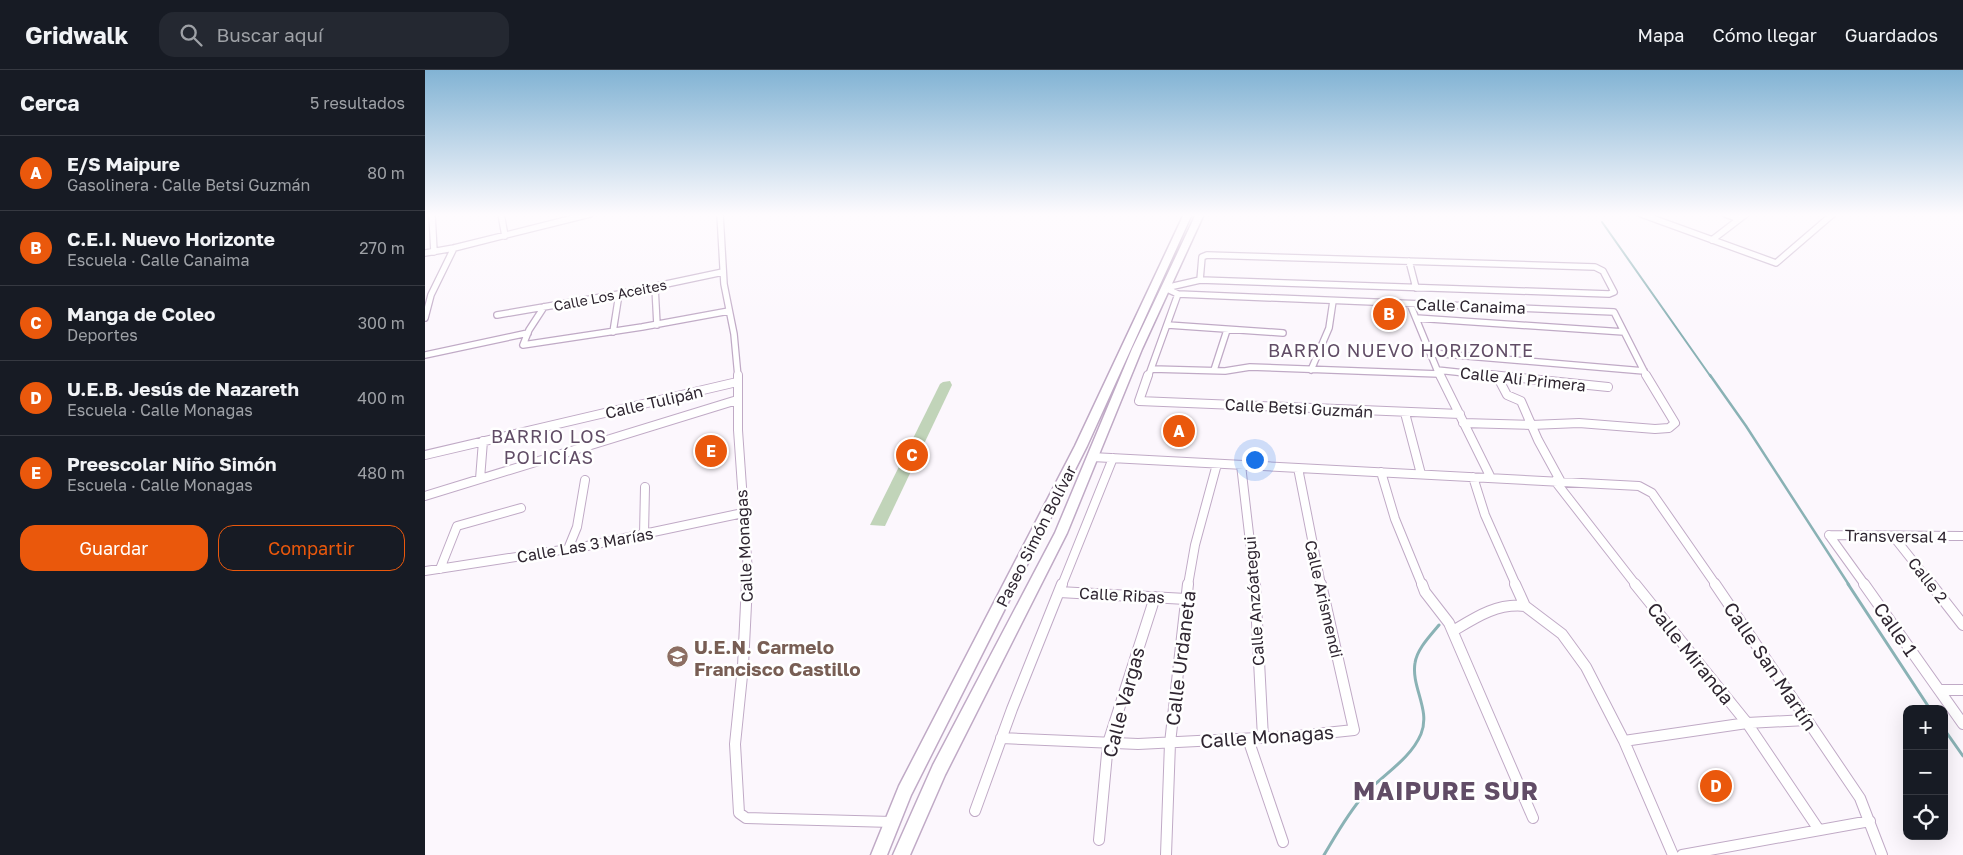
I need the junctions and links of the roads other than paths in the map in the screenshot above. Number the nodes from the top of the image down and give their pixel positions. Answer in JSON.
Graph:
{"nodes":[{"id":1,"x":441,"y":251,"type":"edge"},
{"id":2,"x":453,"y":251,"type":"edge"},
{"id":3,"x":722,"y":251,"type":"edge"},
{"id":4,"x":1174,"y":251,"type":"edge"},
{"id":5,"x":1180,"y":251,"type":"edge"},
{"id":6,"x":1741,"y":251,"type":"edge"},
{"id":7,"x":1790,"y":251,"type":"edge"},
{"id":8,"x":434,"y":252,"type":"joint"},
{"id":9,"x":425,"y":253,"type":"edge"},
{"id":10,"x":1409,"y":261,"type":"junction"},
{"id":11,"x":723,"y":272,"type":"junction"},
{"id":12,"x":1200,"y":280,"type":"junction"},
{"id":13,"x":655,"y":287,"type":"junction"},
{"id":14,"x":1160,"y":287,"type":"junction"},
{"id":15,"x":1416,"y":288,"type":"junction"},
{"id":16,"x":619,"y":294,"type":"junction"},
{"id":17,"x":1179,"y":294,"type":"junction"},
{"id":18,"x":1333,"y":301,"type":"junction"},
{"id":19,"x":1410,"y":304,"type":"junction"},
{"id":20,"x":544,"y":307,"type":"junction"},
{"id":21,"x":729,"y":311,"type":"junction"},
{"id":22,"x":497,"y":315,"type":"dead end"},
{"id":23,"x":425,"y":318,"type":"edge"},
{"id":24,"x":1416,"y":318,"type":"junction"},
{"id":25,"x":657,"y":325,"type":"junction"},
{"id":26,"x":1168,"y":325,"type":"junction"},
{"id":27,"x":1227,"y":330,"type":"junction"},
{"id":28,"x":613,"y":332,"type":"junction"},
{"id":29,"x":1624,"y":332,"type":"junction"},
{"id":30,"x":528,"y":333,"type":"junction"},
{"id":31,"x":1283,"y":333,"type":"dead end"},
{"id":32,"x":1431,"y":353,"type":"junction"},
{"id":33,"x":425,"y":355,"type":"edge"},
{"id":34,"x":1152,"y":369,"type":"junction"},
{"id":35,"x":1215,"y":370,"type":"junction"},
{"id":36,"x":1311,"y":370,"type":"junction"},
{"id":37,"x":1643,"y":371,"type":"junction"},
{"id":38,"x":1439,"y":372,"type":"junction"},
{"id":39,"x":1497,"y":376,"type":"junction"},
{"id":40,"x":737,"y":382,"type":"junction"},
{"id":41,"x":1608,"y":387,"type":"dead end"},
{"id":42,"x":737,"y":400,"type":"junction"},
{"id":43,"x":1405,"y":413,"type":"junction"},
{"id":44,"x":1460,"y":414,"type":"junction"},
{"id":45,"x":1463,"y":423,"type":"junction"},
{"id":46,"x":1531,"y":425,"type":"junction"},
{"id":47,"x":483,"y":441,"type":"junction"},
{"id":48,"x":425,"y":454,"type":"edge"},
{"id":49,"x":1092,"y":457,"type":"junction"},
{"id":50,"x":1113,"y":458,"type":"junction"},
{"id":51,"x":1217,"y":464,"type":"junction"},
{"id":52,"x":1241,"y":465,"type":"junction"},
{"id":53,"x":1298,"y":468,"type":"junction"},
{"id":54,"x":1381,"y":472,"type":"junction"},
{"id":55,"x":1421,"y":474,"type":"junction"},
{"id":56,"x":1473,"y":477,"type":"junction"},
{"id":57,"x":1491,"y":478,"type":"junction"},
{"id":58,"x":480,"y":479,"type":"junction"},
{"id":59,"x":585,"y":480,"type":"dead end"},
{"id":60,"x":1558,"y":482,"type":"junction"},
{"id":61,"x":645,"y":487,"type":"dead end"},
{"id":62,"x":425,"y":496,"type":"edge"},
{"id":63,"x":521,"y":508,"type":"dead end"},
{"id":64,"x":743,"y":513,"type":"junction"},
{"id":65,"x":644,"y":535,"type":"junction"},
{"id":66,"x":1829,"y":535,"type":"joint"},
{"id":67,"x":1893,"y":536,"type":"junction"},
{"id":68,"x":1961,"y":538,"type":"edge"},
{"id":69,"x":568,"y":550,"type":"junction"},
{"id":70,"x":440,"y":569,"type":"junction"},
{"id":71,"x":425,"y":572,"type":"edge"},
{"id":72,"x":1059,"y":592,"type":"junction"},
{"id":73,"x":1155,"y":597,"type":"junction"},
{"id":74,"x":1186,"y":599,"type":"junction"},
{"id":75,"x":1525,"y":606,"type":"junction"},
{"id":76,"x":1963,"y":625,"type":"edge"},
{"id":77,"x":1453,"y":631,"type":"junction"},
{"id":78,"x":1939,"y":690,"type":"junction"},
{"id":79,"x":1963,"y":690,"type":"edge"},
{"id":80,"x":1807,"y":720,"type":"junction"},
{"id":81,"x":1747,"y":723,"type":"junction"},
{"id":82,"x":1963,"y":724,"type":"edge"},
{"id":83,"x":1354,"y":730,"type":"joint"},
{"id":84,"x":1001,"y":738,"type":"junction"},
{"id":85,"x":1263,"y":738,"type":"junction"},
{"id":86,"x":1248,"y":739,"type":"junction"},
{"id":87,"x":1624,"y":741,"type":"junction"},
{"id":88,"x":1107,"y":743,"type":"junction"},
{"id":89,"x":1170,"y":743,"type":"junction"},
{"id":90,"x":975,"y":811,"type":"dead end"},
{"id":91,"x":1533,"y":818,"type":"dead end"},
{"id":92,"x":1870,"y":821,"type":"junction"},
{"id":93,"x":892,"y":822,"type":"junction"},
{"id":94,"x":1819,"y":830,"type":"junction"},
{"id":95,"x":1099,"y":840,"type":"dead end"},
{"id":96,"x":1283,"y":842,"type":"dead end"},
{"id":97,"x":879,"y":855,"type":"edge"},
{"id":98,"x":901,"y":855,"type":"edge"},
{"id":99,"x":1166,"y":855,"type":"edge"},
{"id":100,"x":1673,"y":855,"type":"edge"},
{"id":101,"x":1682,"y":855,"type":"edge"},
{"id":102,"x":1882,"y":855,"type":"edge"}],
"edges":[{"from":1,"to":8,"type":"street"},
{"from":2,"to":23,"type":"street"},
{"from":3,"to":11,"type":"street","name":"Calle Monagas"},
{"from":4,"to":14,"type":"main road","name":"Paseo Simón Bolívar"},
{"from":5,"to":14,"type":"main road","name":"Paseo Simón Bolívar"},
{"from":6,"to":7,"type":"street"},
{"from":8,"to":9,"type":"street"},
{"from":10,"to":12,"type":"street"},
{"from":10,"to":15,"type":"street"},
{"from":10,"to":15,"type":"street"},
{"from":11,"to":13,"type":"street","name":"Calle Los Aceites"},
{"from":11,"to":21,"type":"street","name":"Calle Monagas"},
{"from":12,"to":14,"type":"street"},
{"from":12,"to":15,"type":"street"},
{"from":13,"to":16,"type":"street","name":"Calle Los Aceites"},
{"from":13,"to":25,"type":"street"},
{"from":14,"to":17,"type":"street"},
{"from":14,"to":49,"type":"main road","name":"Paseo Simón Bolívar"},
{"from":14,"to":93,"type":"main road","name":"Paseo Simón Bolívar"},
{"from":16,"to":20,"type":"street","name":"Calle Los Aceites"},
{"from":16,"to":28,"type":"street"},
{"from":17,"to":18,"type":"street","name":"Calle Canaima"},
{"from":17,"to":26,"type":"street"},
{"from":18,"to":19,"type":"street","name":"Calle Canaima"},
{"from":18,"to":36,"type":"street"},
{"from":19,"to":24,"type":"street"},
{"from":19,"to":29,"type":"street","name":"Calle Canaima"},
{"from":20,"to":22,"type":"street","name":"Calle Los Aceites"},
{"from":20,"to":30,"type":"street"},
{"from":21,"to":25,"type":"street"},
{"from":21,"to":40,"type":"street","name":"Calle Monagas"},
{"from":24,"to":29,"type":"street"},
{"from":24,"to":32,"type":"street"},
{"from":25,"to":28,"type":"street"},
{"from":26,"to":27,"type":"street"},
{"from":26,"to":34,"type":"street"},
{"from":27,"to":31,"type":"street"},
{"from":27,"to":35,"type":"street"},
{"from":28,"to":30,"type":"street"},
{"from":29,"to":37,"type":"street"},
{"from":30,"to":33,"type":"street"},
{"from":32,"to":37,"type":"street"},
{"from":32,"to":38,"type":"street"},
{"from":34,"to":35,"type":"street","name":"Calle Ali Primera"},
{"from":34,"to":43,"type":"street","name":"Calle Betsi Guzmán"},
{"from":35,"to":36,"type":"street","name":"Calle Ali Primera"},
{"from":36,"to":38,"type":"street","name":"Calle Ali Primera"},
{"from":37,"to":46,"type":"street"},
{"from":38,"to":39,"type":"street","name":"Calle Ali Primera"},
{"from":38,"to":44,"type":"street"},
{"from":39,"to":41,"type":"street","name":"Calle Ali Primera"},
{"from":39,"to":46,"type":"street","name":"Calle Miranda"},
{"from":40,"to":42,"type":"street","name":"Calle Monagas"},
{"from":40,"to":47,"type":"street","name":"Calle Tulipán"},
{"from":42,"to":58,"type":"street"},
{"from":42,"to":64,"type":"street","name":"Calle Monagas"},
{"from":43,"to":44,"type":"street","name":"Calle Betsi Guzmán"},
{"from":43,"to":55,"type":"street"},
{"from":44,"to":45,"type":"street"},
{"from":45,"to":46,"type":"street"},
{"from":45,"to":57,"type":"street"},
{"from":46,"to":60,"type":"street","name":"Calle Miranda"},
{"from":47,"to":48,"type":"street","name":"Calle Tulipán"},
{"from":47,"to":58,"type":"street"},
{"from":49,"to":50,"type":"street"},
{"from":49,"to":98,"type":"main road","name":"Paseo Simón Bolívar"},
{"from":50,"to":51,"type":"street"},
{"from":50,"to":72,"type":"street"},
{"from":51,"to":52,"type":"street"},
{"from":51,"to":74,"type":"street","name":"Calle Urdaneta"},
{"from":52,"to":53,"type":"street"},
{"from":52,"to":85,"type":"street","name":"Calle Anzóategui"},
{"from":53,"to":54,"type":"street"},
{"from":53,"to":83,"type":"street","name":"Calle Arismendi"},
{"from":54,"to":55,"type":"street"},
{"from":54,"to":77,"type":"street"},
{"from":55,"to":56,"type":"street"},
{"from":56,"to":57,"type":"street"},
{"from":56,"to":75,"type":"street"},
{"from":57,"to":60,"type":"street"},
{"from":58,"to":62,"type":"street"},
{"from":59,"to":69,"type":"street"},
{"from":60,"to":80,"type":"street","name":"Calle San Martín"},
{"from":60,"to":81,"type":"street","name":"Calle Miranda"},
{"from":61,"to":65,"type":"street"},
{"from":63,"to":70,"type":"street"},
{"from":64,"to":65,"type":"street","name":"Calle Las 3 Marías"},
{"from":64,"to":93,"type":"street","name":"Calle Monagas"},
{"from":65,"to":69,"type":"street","name":"Calle Las 3 Marías"},
{"from":66,"to":67,"type":"street","name":"Transversal 4"},
{"from":66,"to":78,"type":"street","name":"Calle 1"},
{"from":67,"to":68,"type":"street","name":"Transversal 4"},
{"from":67,"to":76,"type":"street","name":"Calle 2"},
{"from":69,"to":70,"type":"street","name":"Calle Las 3 Marías"},
{"from":70,"to":71,"type":"street","name":"Calle Las 3 Marías"},
{"from":72,"to":73,"type":"street","name":"Calle Ribas"},
{"from":72,"to":84,"type":"street"},
{"from":73,"to":74,"type":"street","name":"Calle Ribas"},
{"from":73,"to":88,"type":"street","name":"Calle Vargas"},
{"from":74,"to":89,"type":"street","name":"Calle Urdaneta"},
{"from":75,"to":77,"type":"street"},
{"from":75,"to":87,"type":"street"},
{"from":77,"to":91,"type":"street"},
{"from":78,"to":79,"type":"street"},
{"from":78,"to":82,"type":"street","name":"Calle 1"},
{"from":80,"to":81,"type":"street"},
{"from":80,"to":92,"type":"street","name":"Calle San Martín"},
{"from":81,"to":87,"type":"street"},
{"from":81,"to":94,"type":"street","name":"Calle Miranda"},
{"from":83,"to":85,"type":"street","name":"Calle Monagas"},
{"from":84,"to":88,"type":"street","name":"Calle Monagas"},
{"from":84,"to":90,"type":"street"},
{"from":85,"to":86,"type":"street","name":"Calle Monagas"},
{"from":86,"to":89,"type":"street","name":"Calle Monagas"},
{"from":86,"to":96,"type":"street"},
{"from":87,"to":100,"type":"street"},
{"from":88,"to":89,"type":"street","name":"Calle Monagas"},
{"from":88,"to":95,"type":"street","name":"Calle Vargas"},
{"from":89,"to":99,"type":"street","name":"Calle Urdaneta"},
{"from":92,"to":94,"type":"street"},
{"from":92,"to":102,"type":"street","name":"Calle San Martín"},
{"from":93,"to":97,"type":"main road","name":"Paseo Simón Bolívar"},
{"from":94,"to":101,"type":"street"}]}
